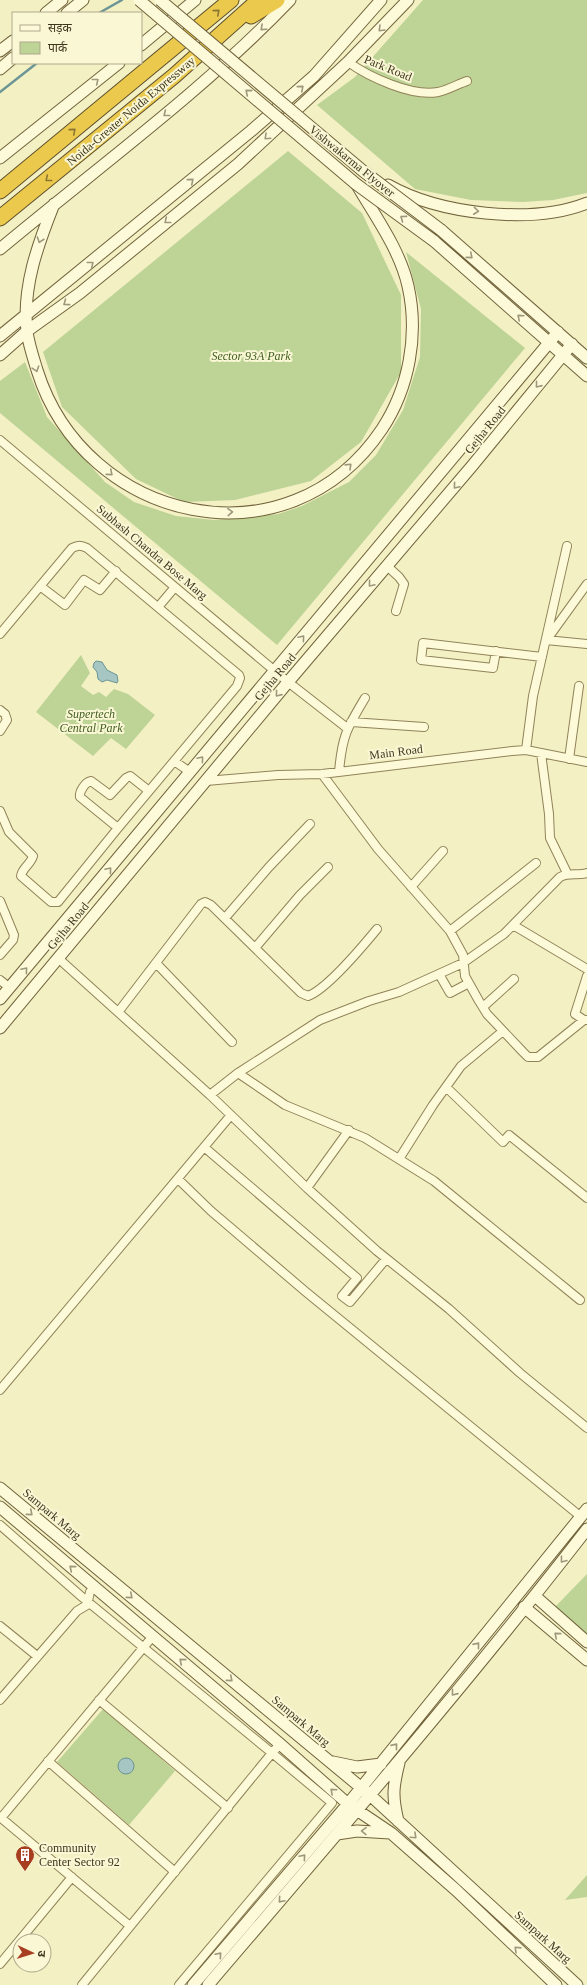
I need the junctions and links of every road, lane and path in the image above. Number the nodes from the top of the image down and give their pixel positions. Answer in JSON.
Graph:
{"nodes":[{"id":1,"x":62,"y":0,"type":"edge"},
{"id":2,"x":83,"y":0,"type":"edge"},
{"id":3,"x":139,"y":0,"type":"edge"},
{"id":4,"x":160,"y":0,"type":"edge"},
{"id":5,"x":195,"y":0,"type":"edge"},
{"id":6,"x":232,"y":0,"type":"edge"},
{"id":7,"x":259,"y":0,"type":"edge"},
{"id":8,"x":277,"y":0,"type":"edge"},
{"id":9,"x":290,"y":0,"type":"edge"},
{"id":10,"x":381,"y":0,"type":"edge"},
{"id":11,"x":408,"y":0,"type":"edge"},
{"id":12,"x":47,"y":12,"type":"edge"},
{"id":13,"x":68,"y":12,"type":"edge"},
{"id":14,"x":228,"y":28,"type":"junction"},
{"id":15,"x":12,"y":42,"type":"edge"},
{"id":16,"x":142,"y":44,"type":"edge"},
{"id":17,"x":0,"y":51,"type":"edge"},
{"id":18,"x":12,"y":59,"type":"edge"},
{"id":19,"x":348,"y":62,"type":"junction"},
{"id":20,"x":118,"y":64,"type":"edge"},
{"id":21,"x":0,"y":69,"type":"edge"},
{"id":22,"x":314,"y":76,"type":"junction"},
{"id":23,"x":467,"y":81,"type":"dead end"},
{"id":24,"x":323,"y":85,"type":"junction"},
{"id":25,"x":0,"y":158,"type":"edge"},
{"id":26,"x":363,"y":171,"type":"junction"},
{"id":27,"x":356,"y":184,"type":"junction"},
{"id":28,"x":0,"y":191,"type":"edge"},
{"id":29,"x":587,"y":203,"type":"edge"},
{"id":30,"x":54,"y":204,"type":"junction"},
{"id":31,"x":0,"y":218,"type":"edge"},
{"id":32,"x":0,"y":249,"type":"edge"},
{"id":33,"x":27,"y":314,"type":"junction"},
{"id":34,"x":27,"y":331,"type":"junction"},
{"id":35,"x":558,"y":332,"type":"junction"},
{"id":36,"x":0,"y":336,"type":"edge"},
{"id":37,"x":549,"y":342,"type":"junction"},
{"id":38,"x":572,"y":344,"type":"junction"},
{"id":39,"x":0,"y":355,"type":"edge"},
{"id":40,"x":563,"y":355,"type":"junction"},
{"id":41,"x":587,"y":358,"type":"edge"},
{"id":42,"x":587,"y":376,"type":"edge"},
{"id":43,"x":0,"y":440,"type":"edge"},
{"id":44,"x":567,"y":546,"type":"dead end"},
{"id":45,"x":387,"y":566,"type":"junction"},
{"id":46,"x":116,"y":571,"type":"junction"},
{"id":47,"x":587,"y":584,"type":"edge"},
{"id":48,"x":40,"y":586,"type":"junction"},
{"id":49,"x":175,"y":587,"type":"junction"},
{"id":50,"x":159,"y":606,"type":"junction"},
{"id":51,"x":396,"y":611,"type":"dead end"},
{"id":52,"x":0,"y":634,"type":"edge"},
{"id":53,"x":546,"y":640,"type":"junction"},
{"id":54,"x":587,"y":644,"type":"edge"},
{"id":55,"x":496,"y":651,"type":"junction"},
{"id":56,"x":542,"y":657,"type":"junction"},
{"id":57,"x":275,"y":670,"type":"junction"},
{"id":58,"x":288,"y":682,"type":"junction"},
{"id":59,"x":579,"y":686,"type":"dead end"},
{"id":60,"x":365,"y":698,"type":"dead end"},
{"id":61,"x":0,"y":710,"type":"edge"},
{"id":62,"x":349,"y":725,"type":"junction"},
{"id":63,"x":424,"y":727,"type":"dead end"},
{"id":64,"x":0,"y":731,"type":"edge"},
{"id":65,"x":526,"y":750,"type":"junction"},
{"id":66,"x":541,"y":753,"type":"junction"},
{"id":67,"x":569,"y":759,"type":"junction"},
{"id":68,"x":174,"y":761,"type":"junction"},
{"id":69,"x":587,"y":762,"type":"edge"},
{"id":70,"x":190,"y":772,"type":"junction"},
{"id":71,"x":339,"y":772,"type":"junction"},
{"id":72,"x":322,"y":774,"type":"junction"},
{"id":73,"x":206,"y":781,"type":"junction"},
{"id":74,"x":149,"y":792,"type":"junction"},
{"id":75,"x":0,"y":811,"type":"edge"},
{"id":76,"x":310,"y":824,"type":"dead end"},
{"id":77,"x":118,"y":828,"type":"junction"},
{"id":78,"x":443,"y":851,"type":"dead end"},
{"id":79,"x":536,"y":863,"type":"dead end"},
{"id":80,"x":328,"y":867,"type":"dead end"},
{"id":81,"x":567,"y":873,"type":"junction"},
{"id":82,"x":586,"y":874,"type":"edge"},
{"id":83,"x":411,"y":887,"type":"junction"},
{"id":84,"x":0,"y":901,"type":"edge"},
{"id":85,"x":225,"y":918,"type":"junction"},
{"id":86,"x":513,"y":925,"type":"junction"},
{"id":87,"x":377,"y":929,"type":"dead end"},
{"id":88,"x":450,"y":931,"type":"junction"},
{"id":89,"x":256,"y":948,"type":"junction"},
{"id":90,"x":0,"y":955,"type":"edge"},
{"id":91,"x":58,"y":958,"type":"junction"},
{"id":92,"x":156,"y":963,"type":"junction"},
{"id":93,"x":463,"y":963,"type":"junction"},
{"id":94,"x":587,"y":969,"type":"edge"},
{"id":95,"x":439,"y":974,"type":"junction"},
{"id":96,"x":587,"y":976,"type":"edge"},
{"id":97,"x":514,"y":979,"type":"dead end"},
{"id":98,"x":0,"y":980,"type":"edge"},
{"id":99,"x":469,"y":983,"type":"junction"},
{"id":100,"x":10,"y":988,"type":"junction"},
{"id":101,"x":0,"y":999,"type":"edge"},
{"id":102,"x":482,"y":1007,"type":"junction"},
{"id":103,"x":119,"y":1010,"type":"junction"},
{"id":104,"x":585,"y":1020,"type":"edge"},
{"id":105,"x":0,"y":1028,"type":"edge"},
{"id":106,"x":503,"y":1031,"type":"junction"},
{"id":107,"x":232,"y":1042,"type":"dead end"},
{"id":108,"x":238,"y":1073,"type":"junction"},
{"id":109,"x":446,"y":1087,"type":"junction"},
{"id":110,"x":210,"y":1095,"type":"junction"},
{"id":111,"x":231,"y":1115,"type":"junction"},
{"id":112,"x":349,"y":1130,"type":"junction"},
{"id":113,"x":204,"y":1147,"type":"junction"},
{"id":114,"x":399,"y":1159,"type":"junction"},
{"id":115,"x":178,"y":1179,"type":"junction"},
{"id":116,"x":307,"y":1188,"type":"junction"},
{"id":117,"x":587,"y":1198,"type":"edge"},
{"id":118,"x":386,"y":1259,"type":"junction"},
{"id":119,"x":580,"y":1300,"type":"dead end"},
{"id":120,"x":0,"y":1390,"type":"edge"},
{"id":121,"x":587,"y":1428,"type":"edge"},
{"id":122,"x":0,"y":1488,"type":"edge"},
{"id":123,"x":0,"y":1507,"type":"edge"},
{"id":124,"x":584,"y":1513,"type":"edge"},
{"id":125,"x":0,"y":1524,"type":"edge"},
{"id":126,"x":587,"y":1529,"type":"edge"},
{"id":127,"x":567,"y":1532,"type":"junction"},
{"id":128,"x":578,"y":1540,"type":"junction"},
{"id":129,"x":92,"y":1589,"type":"junction"},
{"id":130,"x":535,"y":1596,"type":"junction"},
{"id":131,"x":85,"y":1600,"type":"junction"},
{"id":132,"x":524,"y":1607,"type":"junction"},
{"id":133,"x":0,"y":1626,"type":"edge"},
{"id":134,"x":153,"y":1636,"type":"junction"},
{"id":135,"x":587,"y":1642,"type":"edge"},
{"id":136,"x":144,"y":1648,"type":"junction"},
{"id":137,"x":37,"y":1656,"type":"junction"},
{"id":138,"x":587,"y":1660,"type":"edge"},
{"id":139,"x":0,"y":1700,"type":"edge"},
{"id":140,"x":99,"y":1700,"type":"junction"},
{"id":141,"x":280,"y":1744,"type":"junction"},
{"id":142,"x":272,"y":1753,"type":"junction"},
{"id":143,"x":400,"y":1758,"type":"junction"},
{"id":144,"x":48,"y":1761,"type":"junction"},
{"id":145,"x":329,"y":1761,"type":"junction"},
{"id":146,"x":381,"y":1764,"type":"junction"},
{"id":147,"x":361,"y":1788,"type":"junction"},
{"id":148,"x":370,"y":1796,"type":"junction"},
{"id":149,"x":228,"y":1808,"type":"junction"},
{"id":150,"x":353,"y":1808,"type":"junction"},
{"id":151,"x":0,"y":1818,"type":"edge"},
{"id":152,"x":398,"y":1820,"type":"junction"},
{"id":153,"x":391,"y":1833,"type":"junction"},
{"id":154,"x":337,"y":1834,"type":"junction"},
{"id":155,"x":175,"y":1872,"type":"junction"},
{"id":156,"x":72,"y":1877,"type":"junction"},
{"id":157,"x":130,"y":1926,"type":"junction"},
{"id":158,"x":0,"y":1964,"type":"edge"},
{"id":159,"x":82,"y":1985,"type":"edge"},
{"id":160,"x":179,"y":1985,"type":"edge"},
{"id":161,"x":193,"y":1985,"type":"edge"},
{"id":162,"x":208,"y":1985,"type":"edge"},
{"id":163,"x":556,"y":1985,"type":"edge"},
{"id":164,"x":577,"y":1985,"type":"edge"}],
"edges":[{"from":1,"to":12,"type":"street"},
{"from":2,"to":13,"type":"street"},
{"from":27,"to":3,"type":"street","name":"Vishwakarma Flyover","one_way":true,"bridge":true},
{"from":4,"to":26,"type":"street","name":"Vishwakarma Flyover","bridge":true},
{"from":5,"to":16,"type":"street"},
{"from":28,"to":6,"type":"highway","name":"Noida-Greater Noida Expressway","one_way":true},
{"from":7,"to":14,"type":"highway","name":"Noida-Greater Noida Expressway"},
{"from":8,"to":14,"type":"highway"},
{"from":9,"to":30,"type":"street","one_way":true},
{"from":10,"to":22,"type":"street"},
{"from":11,"to":19,"type":"street","one_way":true},
{"from":14,"to":31,"type":"highway","name":"Noida-Greater Noida Expressway","one_way":true},
{"from":15,"to":17,"type":"street"},
{"from":18,"to":21,"type":"street"},
{"from":19,"to":23,"type":"street","name":"Park Road"},
{"from":19,"to":24,"type":"street"},
{"from":25,"to":20,"type":"street","one_way":true},
{"from":22,"to":24,"type":"street"},
{"from":33,"to":22,"type":"street","one_way":true},
{"from":24,"to":34,"type":"street","one_way":true},
{"from":26,"to":29,"type":"street","one_way":true,"bridge":true},
{"from":26,"to":35,"type":"street","name":"Vishwakarma Flyover","one_way":true,"bridge":true},
{"from":34,"to":27,"type":"street","one_way":true},
{"from":37,"to":27,"type":"street","name":"Vishwakarma Flyover","one_way":true,"bridge":true},
{"from":30,"to":32,"type":"street"},
{"from":30,"to":33,"type":"street","one_way":true},
{"from":33,"to":34,"type":"street"},
{"from":33,"to":36,"type":"street"},
{"from":34,"to":39,"type":"street"},
{"from":35,"to":37,"type":"street","name":"Gejha Road"},
{"from":35,"to":38,"type":"street","name":"Vishwakarma Flyover"},
{"from":37,"to":40,"type":"street","name":"Vishwakarma Flyover"},
{"from":57,"to":37,"type":"street","name":"Gejha Road","one_way":true},
{"from":38,"to":40,"type":"street","name":"Gejha Road"},
{"from":38,"to":41,"type":"street","name":"Vishwakarma Flyover"},
{"from":40,"to":42,"type":"street","name":"Vishwakarma Flyover"},
{"from":40,"to":45,"type":"street","name":"Gejha Road","one_way":true},
{"from":43,"to":49,"type":"street","name":"Subhash Chandra Bose Marg"},
{"from":44,"to":53,"type":"street"},
{"from":45,"to":51,"type":"street"},
{"from":45,"to":58,"type":"street","name":"Gejha Road","one_way":true},
{"from":46,"to":48,"type":"street"},
{"from":46,"to":48,"type":"street"},
{"from":46,"to":50,"type":"street"},
{"from":47,"to":53,"type":"street"},
{"from":48,"to":52,"type":"street"},
{"from":49,"to":50,"type":"street"},
{"from":49,"to":57,"type":"street","name":"Subhash Chandra Bose Marg"},
{"from":50,"to":68,"type":"street"},
{"from":53,"to":54,"type":"street"},
{"from":53,"to":56,"type":"street"},
{"from":55,"to":55,"type":"street"},
{"from":55,"to":56,"type":"street"},
{"from":56,"to":65,"type":"street"},
{"from":57,"to":58,"type":"street","name":"Subhash Chandra Bose Marg"},
{"from":70,"to":57,"type":"street","name":"Gejha Road","one_way":true},
{"from":58,"to":62,"type":"street","name":"Subhash Chandra Bose Marg"},
{"from":58,"to":73,"type":"street","name":"Gejha Road","one_way":true},
{"from":59,"to":67,"type":"street"},
{"from":60,"to":62,"type":"street"},
{"from":61,"to":64,"type":"street"},
{"from":62,"to":63,"type":"street"},
{"from":62,"to":71,"type":"street"},
{"from":65,"to":66,"type":"street","name":"Main Road"},
{"from":65,"to":71,"type":"street","name":"Main Road"},
{"from":66,"to":67,"type":"street","name":"Main Road"},
{"from":66,"to":81,"type":"street"},
{"from":67,"to":69,"type":"street","name":"Main Road"},
{"from":68,"to":70,"type":"street"},
{"from":68,"to":74,"type":"street"},
{"from":100,"to":70,"type":"street","name":"Gejha Road","one_way":true},
{"from":71,"to":72,"type":"street","name":"Main Road"},
{"from":72,"to":73,"type":"street","name":"Main Road"},
{"from":72,"to":83,"type":"street"},
{"from":73,"to":91,"type":"street","name":"Gejha Road"},
{"from":74,"to":77,"type":"street"},
{"from":74,"to":77,"type":"street"},
{"from":75,"to":77,"type":"street"},
{"from":76,"to":85,"type":"street"},
{"from":78,"to":83,"type":"street"},
{"from":79,"to":88,"type":"street"},
{"from":80,"to":89,"type":"street"},
{"from":81,"to":82,"type":"street"},
{"from":81,"to":86,"type":"street"},
{"from":83,"to":88,"type":"street"},
{"from":84,"to":90,"type":"street"},
{"from":85,"to":89,"type":"street"},
{"from":85,"to":92,"type":"street"},
{"from":86,"to":93,"type":"street"},
{"from":86,"to":94,"type":"street"},
{"from":87,"to":89,"type":"street"},
{"from":88,"to":93,"type":"street"},
{"from":91,"to":103,"type":"street"},
{"from":91,"to":105,"type":"street","name":"Gejha Road"},
{"from":92,"to":103,"type":"street"},
{"from":92,"to":107,"type":"street"},
{"from":93,"to":95,"type":"street"},
{"from":93,"to":99,"type":"street"},
{"from":95,"to":99,"type":"street"},
{"from":95,"to":108,"type":"street"},
{"from":96,"to":104,"type":"street"},
{"from":97,"to":102,"type":"street"},
{"from":98,"to":100,"type":"street"},
{"from":99,"to":102,"type":"street"},
{"from":100,"to":101,"type":"street","name":"Gejha Road"},
{"from":102,"to":106,"type":"street"},
{"from":103,"to":110,"type":"street"},
{"from":104,"to":106,"type":"street"},
{"from":106,"to":109,"type":"street"},
{"from":108,"to":110,"type":"street"},
{"from":108,"to":112,"type":"street"},
{"from":109,"to":114,"type":"street"},
{"from":109,"to":117,"type":"street"},
{"from":110,"to":111,"type":"street"},
{"from":111,"to":113,"type":"street"},
{"from":111,"to":116,"type":"street"},
{"from":112,"to":114,"type":"street"},
{"from":112,"to":116,"type":"street"},
{"from":113,"to":115,"type":"street"},
{"from":113,"to":118,"type":"street"},
{"from":114,"to":119,"type":"street"},
{"from":115,"to":120,"type":"street"},
{"from":115,"to":124,"type":"street"},
{"from":116,"to":118,"type":"street"},
{"from":118,"to":121,"type":"street"},
{"from":122,"to":145,"type":"street","name":"Sampark Marg","one_way":true},
{"from":129,"to":123,"type":"street","one_way":true},
{"from":124,"to":127,"type":"street"},
{"from":125,"to":131,"type":"street"},
{"from":126,"to":128,"type":"street"},
{"from":127,"to":128,"type":"street"},
{"from":146,"to":127,"type":"street","one_way":true},
{"from":128,"to":130,"type":"street","one_way":true},
{"from":129,"to":131,"type":"street"},
{"from":129,"to":134,"type":"street"},
{"from":130,"to":132,"type":"street"},
{"from":130,"to":135,"type":"street"},
{"from":131,"to":136,"type":"street"},
{"from":131,"to":137,"type":"street"},
{"from":138,"to":132,"type":"street","one_way":true},
{"from":132,"to":143,"type":"street","one_way":true},
{"from":133,"to":137,"type":"street"},
{"from":134,"to":136,"type":"street"},
{"from":141,"to":134,"type":"street","one_way":true},
{"from":136,"to":140,"type":"street"},
{"from":136,"to":142,"type":"street"},
{"from":137,"to":139,"type":"street"},
{"from":140,"to":144,"type":"street"},
{"from":140,"to":149,"type":"street"},
{"from":141,"to":142,"type":"street"},
{"from":150,"to":141,"type":"street","one_way":true},
{"from":142,"to":149,"type":"street"},
{"from":142,"to":160,"type":"street"},
{"from":143,"to":148,"type":"street"},
{"from":143,"to":152,"type":"street"},
{"from":144,"to":151,"type":"street"},
{"from":144,"to":155,"type":"street"},
{"from":145,"to":146,"type":"street"},
{"from":145,"to":147,"type":"street","name":"Sampark Marg"},
{"from":146,"to":147,"type":"street"},
{"from":147,"to":148,"type":"street","name":"Sampark Marg"},
{"from":147,"to":150,"type":"street"},
{"from":148,"to":150,"type":"street"},
{"from":148,"to":152,"type":"street","name":"Sampark Marg"},
{"from":149,"to":155,"type":"street"},
{"from":150,"to":153,"type":"street"},
{"from":150,"to":154,"type":"street"},
{"from":161,"to":150,"type":"street","one_way":true},
{"from":151,"to":156,"type":"street"},
{"from":152,"to":164,"type":"street","name":"Sampark Marg","one_way":true},
{"from":153,"to":154,"type":"street","one_way":true},
{"from":163,"to":153,"type":"street","one_way":true},
{"from":154,"to":162,"type":"street","one_way":true},
{"from":155,"to":157,"type":"street"},
{"from":156,"to":157,"type":"street"},
{"from":156,"to":158,"type":"street"},
{"from":157,"to":159,"type":"street"}]}
